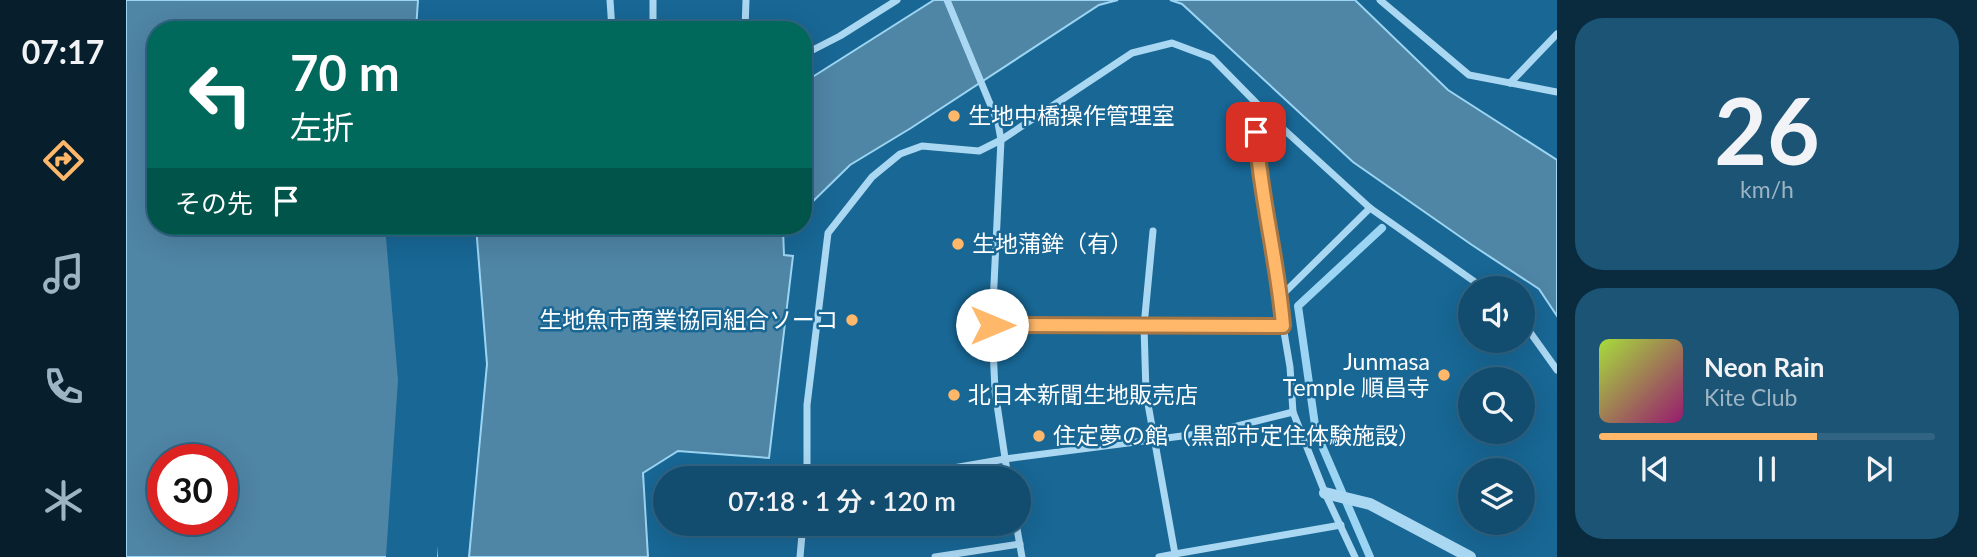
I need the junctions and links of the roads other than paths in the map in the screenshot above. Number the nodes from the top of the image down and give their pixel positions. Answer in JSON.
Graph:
{"nodes":[{"id":1,"x":610,"y":0,"type":"edge"},
{"id":2,"x":653,"y":0,"type":"edge"},
{"id":3,"x":746,"y":0,"type":"edge"},
{"id":4,"x":897,"y":0,"type":"edge"},
{"id":5,"x":947,"y":0,"type":"edge"},
{"id":6,"x":1380,"y":0,"type":"edge"},
{"id":7,"x":611,"y":21,"type":"edge"},
{"id":8,"x":653,"y":21,"type":"edge"},
{"id":9,"x":745,"y":21,"type":"edge"},
{"id":10,"x":1557,"y":34,"type":"edge"},
{"id":11,"x":812,"y":50,"type":"edge"},
{"id":12,"x":1510,"y":83,"type":"junction"},
{"id":13,"x":1557,"y":92,"type":"edge"},
{"id":14,"x":1268,"y":115,"type":"junction"},
{"id":15,"x":1001,"y":140,"type":"junction"},
{"id":16,"x":1370,"y":208,"type":"junction"},
{"id":17,"x":1153,"y":231,"type":"dead end"},
{"id":18,"x":1467,"y":276,"type":"edge"},
{"id":19,"x":1281,"y":296,"type":"junction"},
{"id":20,"x":992,"y":325,"type":"junction"},
{"id":21,"x":1144,"y":326,"type":"junction"},
{"id":22,"x":1283,"y":326,"type":"junction"},
{"id":23,"x":1535,"y":339,"type":"edge"},
{"id":24,"x":1557,"y":370,"type":"edge"},
{"id":25,"x":1293,"y":412,"type":"junction"},
{"id":26,"x":1155,"y":441,"type":"junction"},
{"id":27,"x":1005,"y":459,"type":"junction"},
{"id":28,"x":807,"y":466,"type":"edge"},
{"id":29,"x":965,"y":466,"type":"edge"},
{"id":30,"x":1006,"y":466,"type":"edge"},
{"id":31,"x":1325,"y":493,"type":"junction"},
{"id":32,"x":1340,"y":525,"type":"junction"},
{"id":33,"x":802,"y":536,"type":"edge"},
{"id":34,"x":1018,"y":536,"type":"edge"},
{"id":35,"x":1020,"y":544,"type":"junction"},
{"id":36,"x":1175,"y":556,"type":"edge"},
{"id":37,"x":800,"y":557,"type":"edge"},
{"id":38,"x":935,"y":557,"type":"edge"},
{"id":39,"x":1022,"y":557,"type":"edge"},
{"id":40,"x":1159,"y":557,"type":"edge"},
{"id":41,"x":1355,"y":557,"type":"edge"},
{"id":42,"x":1470,"y":557,"type":"edge"}],
"edges":[{"from":1,"to":7,"type":"street"},
{"from":2,"to":8,"type":"street"},
{"from":3,"to":9,"type":"street"},
{"from":4,"to":11,"type":"street"},
{"from":5,"to":15,"type":"street"},
{"from":6,"to":12,"type":"street"},
{"from":10,"to":12,"type":"street"},
{"from":12,"to":13,"type":"street"},
{"from":14,"to":15,"type":"street"},
{"from":14,"to":16,"type":"street"},
{"from":14,"to":19,"type":"street"},
{"from":15,"to":20,"type":"street"},
{"from":15,"to":28,"type":"street"},
{"from":16,"to":18,"type":"street"},
{"from":16,"to":19,"type":"street"},
{"from":17,"to":21,"type":"street"},
{"from":19,"to":22,"type":"street"},
{"from":20,"to":21,"type":"street"},
{"from":20,"to":27,"type":"street"},
{"from":21,"to":22,"type":"street"},
{"from":21,"to":26,"type":"street"},
{"from":22,"to":25,"type":"street"},
{"from":23,"to":24,"type":"street"},
{"from":25,"to":26,"type":"street"},
{"from":25,"to":31,"type":"street"},
{"from":26,"to":27,"type":"street"},
{"from":26,"to":36,"type":"street"},
{"from":27,"to":29,"type":"street"},
{"from":27,"to":30,"type":"street"},
{"from":31,"to":32,"type":"street"},
{"from":31,"to":42,"type":"street"},
{"from":32,"to":36,"type":"street"},
{"from":32,"to":41,"type":"street"},
{"from":33,"to":37,"type":"street"},
{"from":34,"to":35,"type":"street"},
{"from":35,"to":38,"type":"street"},
{"from":35,"to":39,"type":"street"},
{"from":36,"to":40,"type":"street"}]}
